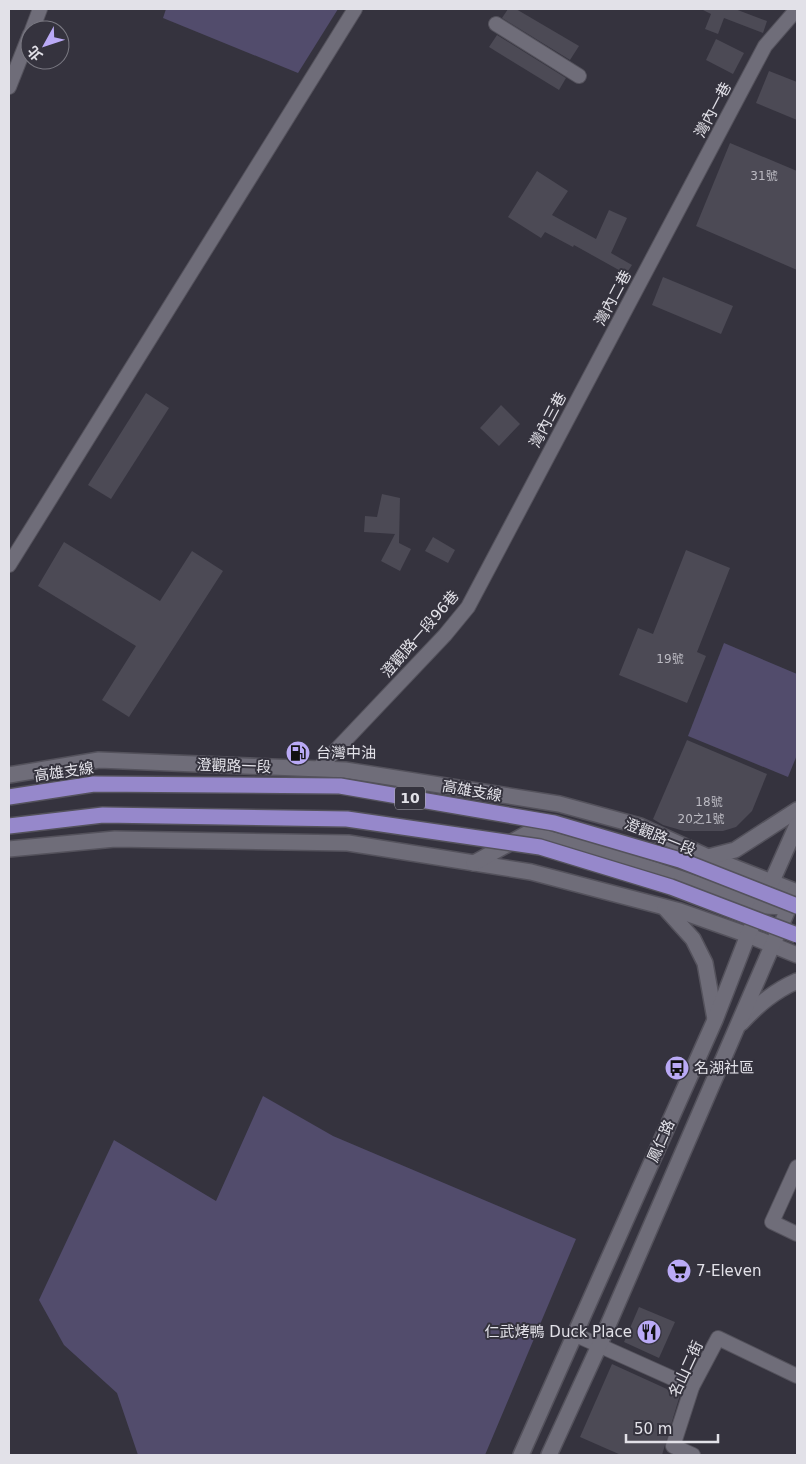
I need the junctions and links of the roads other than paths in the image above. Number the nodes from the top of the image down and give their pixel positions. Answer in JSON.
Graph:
{"nodes":[{"id":1,"x":355,"y":9,"type":"edge"},
{"id":2,"x":797,"y":9,"type":"edge"},
{"id":3,"x":496,"y":24,"type":"dead end"},
{"id":4,"x":20,"y":59,"type":"edge"},
{"id":5,"x":579,"y":76,"type":"dead end"},
{"id":6,"x":9,"y":87,"type":"edge"},
{"id":7,"x":667,"y":232,"type":"joint"},
{"id":8,"x":589,"y":379,"type":"joint"},
{"id":9,"x":537,"y":477,"type":"joint"},
{"id":10,"x":9,"y":566,"type":"edge"},
{"id":11,"x":318,"y":769,"type":"junction"},
{"id":12,"x":9,"y":775,"type":"edge"},
{"id":13,"x":9,"y":797,"type":"edge"},
{"id":14,"x":797,"y":810,"type":"edge"},
{"id":15,"x":797,"y":825,"type":"edge"},
{"id":16,"x":9,"y":826,"type":"edge"},
{"id":17,"x":9,"y":849,"type":"edge"},
{"id":18,"x":708,"y":857,"type":"junction"},
{"id":19,"x":474,"y":862,"type":"junction"},
{"id":20,"x":772,"y":882,"type":"junction"},
{"id":21,"x":794,"y":903,"type":"edge"},
{"id":22,"x":665,"y":908,"type":"junction"},
{"id":23,"x":759,"y":910,"type":"junction"},
{"id":24,"x":748,"y":935,"type":"junction"},
{"id":25,"x":797,"y":935,"type":"edge"},
{"id":26,"x":771,"y":944,"type":"junction"},
{"id":27,"x":797,"y":955,"type":"edge"},
{"id":28,"x":797,"y":981,"type":"edge"},
{"id":29,"x":715,"y":1020,"type":"junction"},
{"id":30,"x":733,"y":1032,"type":"junction"},
{"id":31,"x":797,"y":1167,"type":"edge"},
{"id":32,"x":797,"y":1234,"type":"edge"},
{"id":33,"x":576,"y":1335,"type":"junction"},
{"id":34,"x":599,"y":1346,"type":"junction"},
{"id":35,"x":797,"y":1376,"type":"edge"},
{"id":36,"x":692,"y":1388,"type":"junction"},
{"id":37,"x":521,"y":1455,"type":"edge"},
{"id":38,"x":549,"y":1455,"type":"edge"},
{"id":39,"x":693,"y":1455,"type":"edge"}],
"edges":[{"from":1,"to":10,"type":"street"},
{"from":2,"to":7,"type":"street","name":"灣內一巷"},
{"from":3,"to":5,"type":"street"},
{"from":4,"to":6,"type":"street"},
{"from":7,"to":8,"type":"street","name":"灣內二巷"},
{"from":8,"to":9,"type":"street","name":"灣內三巷"},
{"from":9,"to":11,"type":"street","name":"澄觀路一段96巷"},
{"from":11,"to":12,"type":"main road","name":"澄觀路一段"},
{"from":11,"to":18,"type":"main road","name":"澄觀路一段"},
{"from":13,"to":21,"type":"highway","name":"高雄支線","number":"10","bridge":true},
{"from":14,"to":18,"type":"main road"},
{"from":15,"to":20,"type":"main road","name":"鳳仁路"},
{"from":16,"to":25,"type":"highway","number":"10","bridge":true},
{"from":17,"to":19,"type":"main road"},
{"from":18,"to":20,"type":"main road","name":"澄觀路一段"},
{"from":19,"to":22,"type":"main road"},
{"from":19,"to":23,"type":"main road"},
{"from":20,"to":21,"type":"main road","name":"澄觀路一段"},
{"from":20,"to":23,"type":"main road","name":"鳳仁路"},
{"from":21,"to":23,"type":"main road"},
{"from":21,"to":26,"type":"main road","name":"鳳仁路"},
{"from":22,"to":24,"type":"main road"},
{"from":22,"to":29,"type":"main road"},
{"from":23,"to":24,"type":"main road","name":"鳳仁路"},
{"from":24,"to":26,"type":"main road"},
{"from":24,"to":29,"type":"main road","name":"鳳仁路"},
{"from":26,"to":27,"type":"main road"},
{"from":26,"to":30,"type":"main road","name":"鳳仁路"},
{"from":28,"to":30,"type":"main road"},
{"from":29,"to":33,"type":"main road","name":"鳳仁路"},
{"from":30,"to":34,"type":"main road","name":"鳳仁路"},
{"from":31,"to":32,"type":"street"},
{"from":33,"to":34,"type":"street"},
{"from":33,"to":37,"type":"main road","name":"鳳仁路"},
{"from":34,"to":36,"type":"street"},
{"from":34,"to":38,"type":"main road","name":"鳳仁路"},
{"from":35,"to":36,"type":"street","name":"名山二街"},
{"from":36,"to":39,"type":"street","name":"名山二街"}]}
